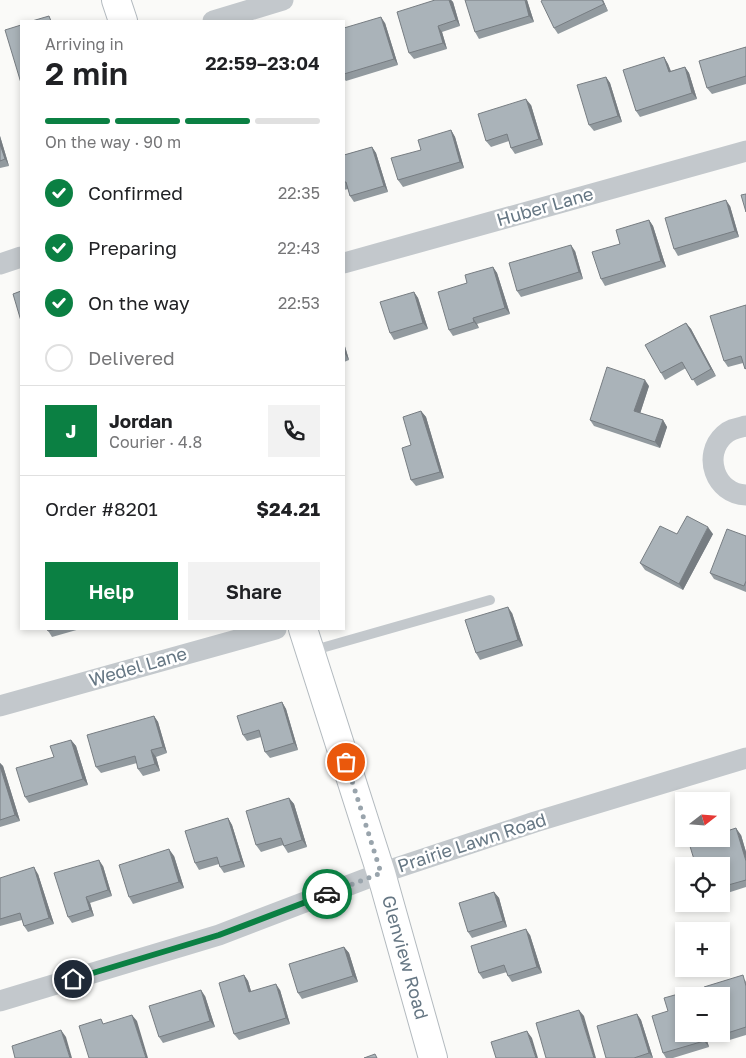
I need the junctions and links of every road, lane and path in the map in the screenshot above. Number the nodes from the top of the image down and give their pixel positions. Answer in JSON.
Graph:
{"nodes":[{"id":1,"x":116,"y":0,"type":"edge"},
{"id":2,"x":283,"y":0,"type":"edge"},
{"id":3,"x":123,"y":20,"type":"edge"},
{"id":4,"x":216,"y":20,"type":"edge"},
{"id":5,"x":746,"y":151,"type":"edge"},
{"id":6,"x":20,"y":258,"type":"edge"},
{"id":7,"x":345,"y":263,"type":"edge"},
{"id":8,"x":0,"y":264,"type":"edge"},
{"id":9,"x":746,"y":426,"type":"edge"},
{"id":10,"x":746,"y":495,"type":"edge"},
{"id":11,"x":490,"y":600,"type":"dead end"},
{"id":12,"x":272,"y":630,"type":"edge"},
{"id":13,"x":307,"y":640,"type":"edge"},
{"id":14,"x":0,"y":706,"type":"edge"},
{"id":15,"x":746,"y":758,"type":"edge"},
{"id":16,"x":381,"y":873,"type":"junction"},
{"id":17,"x":0,"y":1001,"type":"edge"},
{"id":18,"x":432,"y":1058,"type":"edge"}],
"edges":[{"from":1,"to":3,"type":"main road"},
{"from":2,"to":4,"type":"street"},
{"from":5,"to":7,"type":"street","name":"Huber Lane"},
{"from":6,"to":8,"type":"street"},
{"from":9,"to":10,"type":"street"},
{"from":11,"to":13,"type":"lane"},
{"from":12,"to":14,"type":"street","name":"Wedel Lane"},
{"from":13,"to":16,"type":"main road","name":"Glenview Road"},
{"from":15,"to":16,"type":"street","name":"Prairie Lawn Road"},
{"from":16,"to":17,"type":"street","name":"Prairie Lawn Road"},
{"from":16,"to":18,"type":"main road","name":"Glenview Road"}]}
